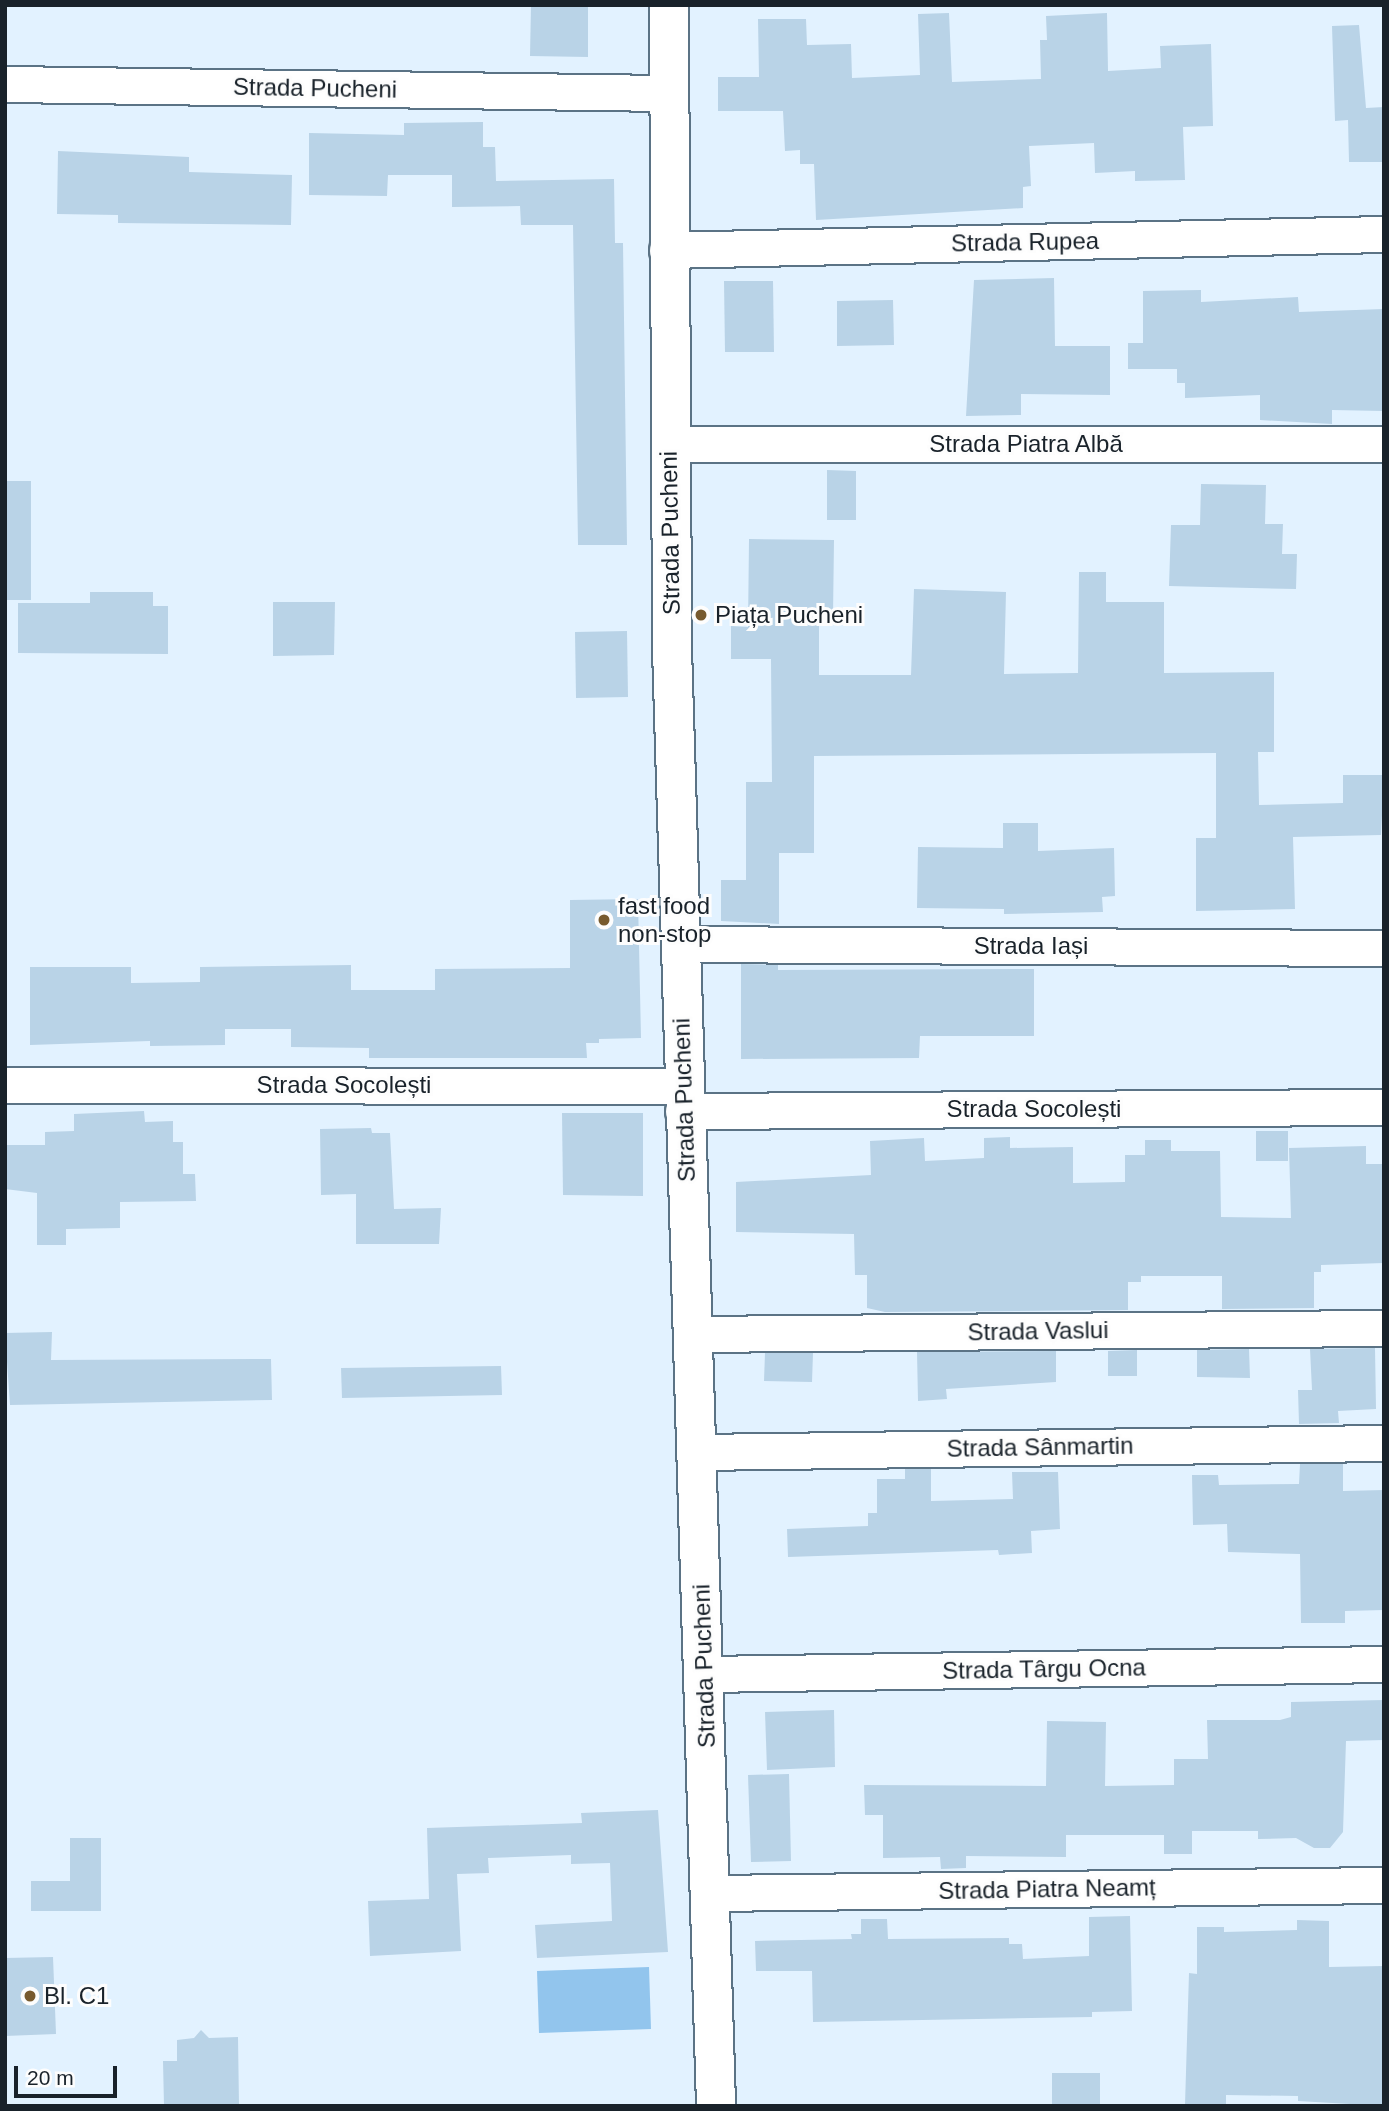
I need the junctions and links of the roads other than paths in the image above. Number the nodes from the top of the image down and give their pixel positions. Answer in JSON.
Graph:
{"nodes":[{"id":1,"x":668,"y":5,"type":"edge"},
{"id":2,"x":5,"y":84,"type":"edge"},
{"id":3,"x":667,"y":93,"type":"junction"},
{"id":4,"x":1384,"y":234,"type":"edge"},
{"id":5,"x":667,"y":250,"type":"junction"},
{"id":6,"x":669,"y":444,"type":"junction"},
{"id":7,"x":1384,"y":444,"type":"edge"},
{"id":8,"x":679,"y":944,"type":"junction"},
{"id":9,"x":1384,"y":948,"type":"edge"},
{"id":10,"x":5,"y":1085,"type":"edge"},
{"id":11,"x":683,"y":1099,"type":"junction"},
{"id":12,"x":1384,"y":1107,"type":"edge"},
{"id":13,"x":1384,"y":1328,"type":"edge"},
{"id":14,"x":692,"y":1334,"type":"junction"},
{"id":15,"x":1384,"y":1443,"type":"edge"},
{"id":16,"x":696,"y":1452,"type":"junction"},
{"id":17,"x":1384,"y":1664,"type":"edge"},
{"id":18,"x":704,"y":1674,"type":"junction"},
{"id":19,"x":1384,"y":1885,"type":"edge"},
{"id":20,"x":710,"y":1893,"type":"junction"},
{"id":21,"x":716,"y":2106,"type":"edge"}],
"edges":[{"from":1,"to":3,"type":"street","name":"Strada Pucheni"},
{"from":2,"to":3,"type":"street","name":"Strada Pucheni"},
{"from":3,"to":5,"type":"street","name":"Strada Pucheni"},
{"from":4,"to":5,"type":"street","name":"Strada Rupea"},
{"from":5,"to":6,"type":"street","name":"Strada Pucheni"},
{"from":6,"to":7,"type":"street","name":"Strada Piatra Albă"},
{"from":6,"to":8,"type":"street","name":"Strada Pucheni"},
{"from":8,"to":9,"type":"street","name":"Strada Iași"},
{"from":8,"to":11,"type":"street","name":"Strada Pucheni"},
{"from":10,"to":11,"type":"street","name":"Strada Socolești"},
{"from":11,"to":12,"type":"street","name":"Strada Socolești"},
{"from":11,"to":14,"type":"street","name":"Strada Pucheni"},
{"from":13,"to":14,"type":"street","name":"Strada Vaslui"},
{"from":14,"to":16,"type":"street","name":"Strada Pucheni"},
{"from":15,"to":16,"type":"street","name":"Strada Sânmartin"},
{"from":16,"to":18,"type":"street","name":"Strada Pucheni"},
{"from":17,"to":18,"type":"street","name":"Strada Târgu Ocna"},
{"from":18,"to":20,"type":"street","name":"Strada Pucheni"},
{"from":19,"to":20,"type":"street","name":"Strada Piatra Neamț"},
{"from":20,"to":21,"type":"street","name":"Strada Pucheni"}]}
